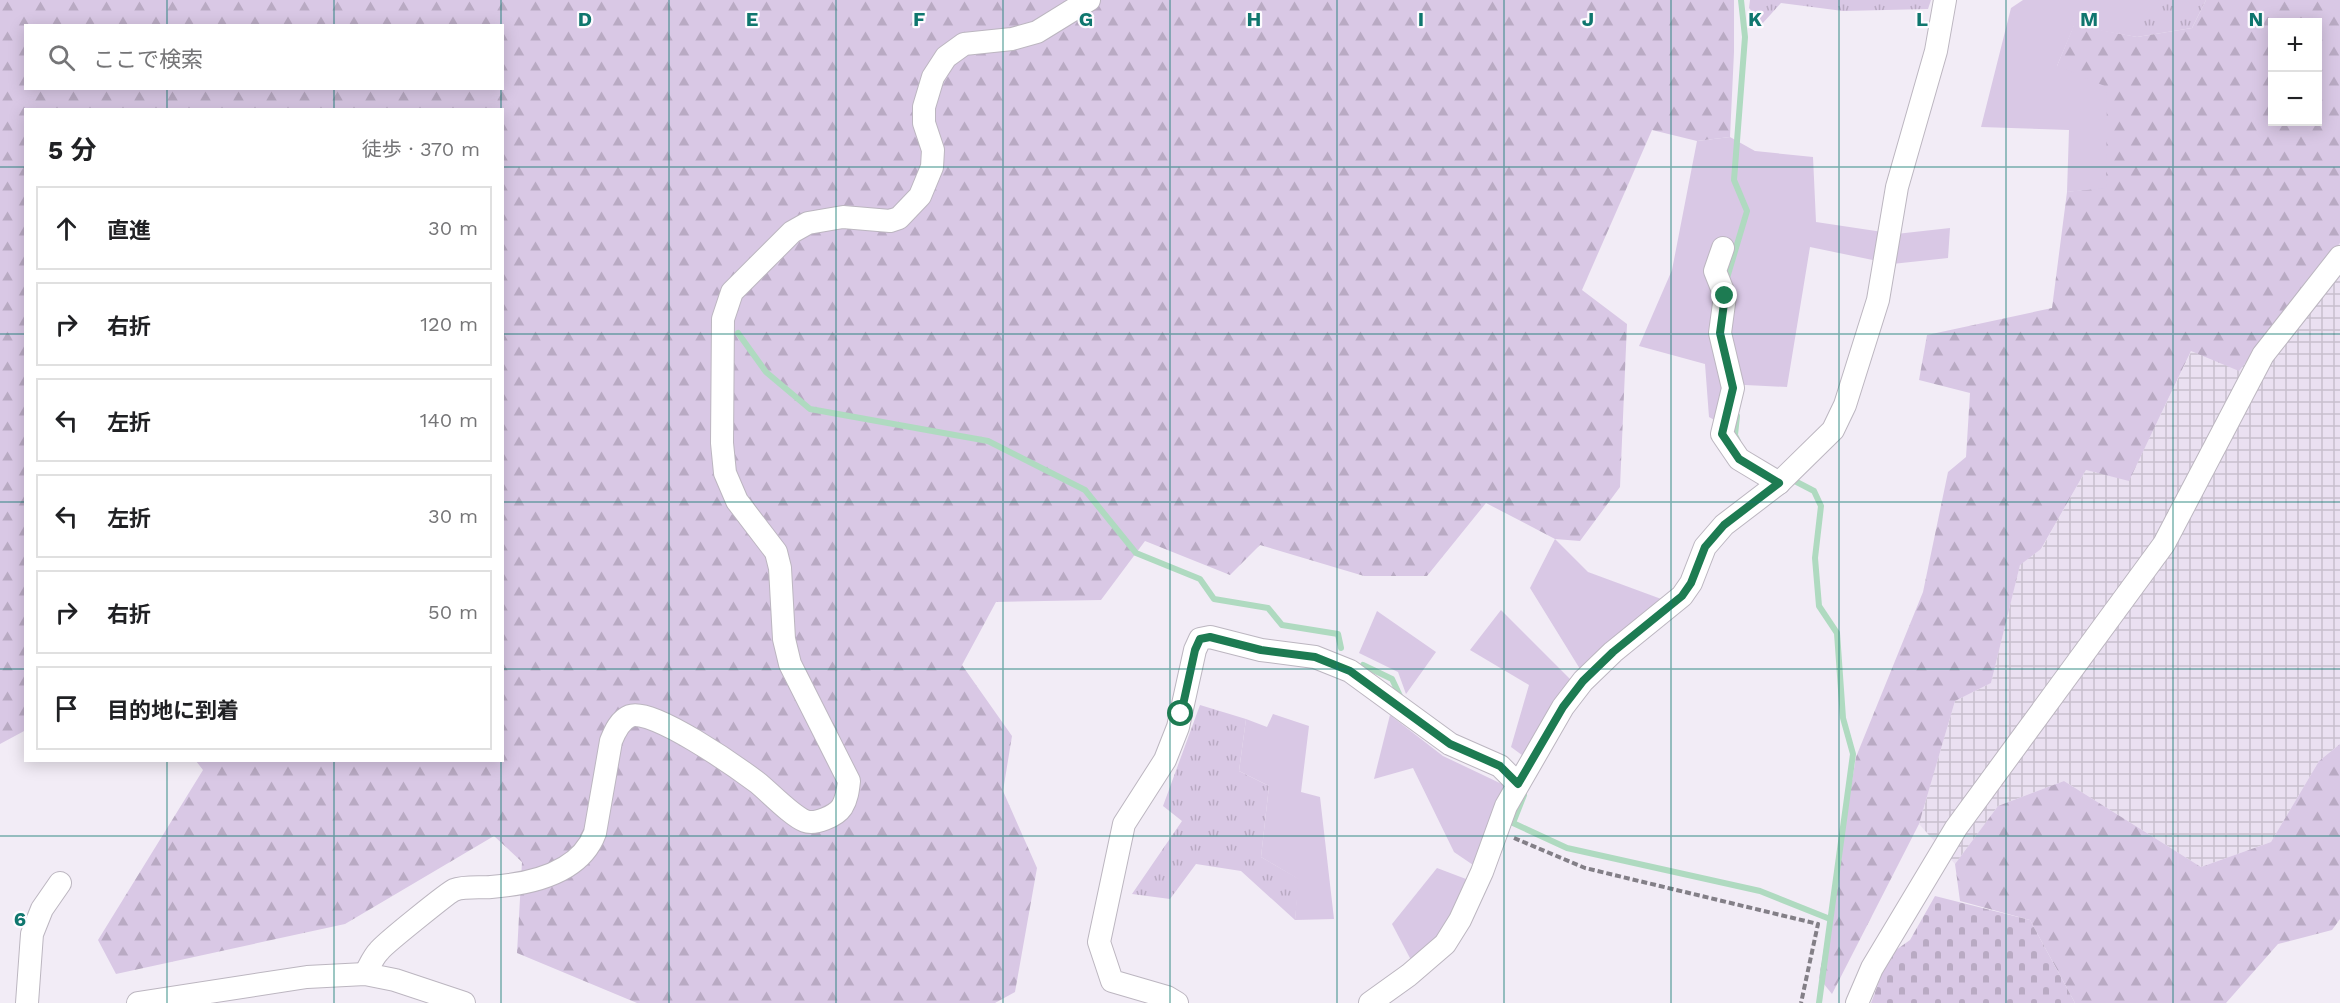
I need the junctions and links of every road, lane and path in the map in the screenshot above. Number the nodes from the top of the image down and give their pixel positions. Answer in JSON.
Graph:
{"nodes":[{"id":1,"x":1089,"y":0,"type":"edge"},
{"id":2,"x":1945,"y":0,"type":"edge"},
{"id":3,"x":1723,"y":248,"type":"dead end"},
{"id":4,"x":2340,"y":257,"type":"edge"},
{"id":5,"x":1786,"y":476,"type":"junction"},
{"id":6,"x":1518,"y":784,"type":"junction"},
{"id":7,"x":1497,"y":830,"type":"junction"},
{"id":8,"x":60,"y":883,"type":"dead end"},
{"id":9,"x":364,"y":975,"type":"junction"},
{"id":10,"x":205,"y":997,"type":"edge"},
{"id":11,"x":27,"y":1003,"type":"edge"},
{"id":12,"x":138,"y":1003,"type":"edge"},
{"id":13,"x":464,"y":1003,"type":"edge"},
{"id":14,"x":1177,"y":1003,"type":"edge"},
{"id":15,"x":1370,"y":1003,"type":"edge"},
{"id":16,"x":1801,"y":1003,"type":"edge"},
{"id":17,"x":1857,"y":1003,"type":"edge"}],
"edges":[{"from":1,"to":9,"type":"street"},
{"from":2,"to":5,"type":"street"},
{"from":3,"to":5,"type":"street"},
{"from":4,"to":17,"type":"street"},
{"from":5,"to":6,"type":"street"},
{"from":6,"to":7,"type":"street"},
{"from":6,"to":14,"type":"street"},
{"from":7,"to":15,"type":"street"},
{"from":7,"to":16,"type":"path"},
{"from":8,"to":11,"type":"street"},
{"from":9,"to":10,"type":"street"},
{"from":9,"to":13,"type":"street"},
{"from":10,"to":12,"type":"street"}]}
